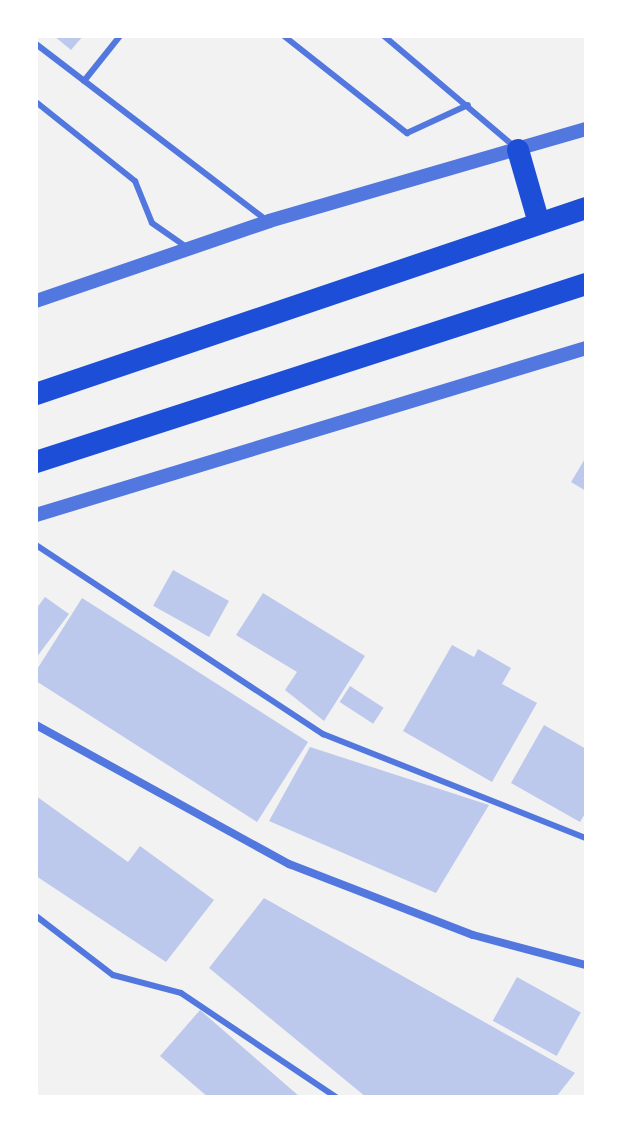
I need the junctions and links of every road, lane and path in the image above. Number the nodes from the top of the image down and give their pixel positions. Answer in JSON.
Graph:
{"nodes":[{"id":1,"x":120,"y":36,"type":"edge"},
{"id":2,"x":284,"y":36,"type":"edge"},
{"id":3,"x":384,"y":36,"type":"edge"},
{"id":4,"x":36,"y":44,"type":"edge"},
{"id":5,"x":84,"y":81,"type":"junction"},
{"id":6,"x":36,"y":102,"type":"edge"},
{"id":7,"x":468,"y":105,"type":"junction"},
{"id":8,"x":586,"y":129,"type":"edge"},
{"id":9,"x":518,"y":150,"type":"junction"},
{"id":10,"x":586,"y":208,"type":"edge"},
{"id":11,"x":269,"y":221,"type":"junction"},
{"id":12,"x":539,"y":223,"type":"junction"},
{"id":13,"x":188,"y":248,"type":"junction"},
{"id":14,"x":586,"y":284,"type":"edge"},
{"id":15,"x":36,"y":301,"type":"edge"},
{"id":16,"x":586,"y":348,"type":"edge"},
{"id":17,"x":36,"y":394,"type":"edge"},
{"id":18,"x":36,"y":462,"type":"edge"},
{"id":19,"x":36,"y":515,"type":"edge"},
{"id":20,"x":36,"y":545,"type":"edge"},
{"id":21,"x":36,"y":725,"type":"edge"},
{"id":22,"x":586,"y":838,"type":"edge"},
{"id":23,"x":36,"y":916,"type":"edge"},
{"id":24,"x":586,"y":965,"type":"edge"},
{"id":25,"x":336,"y":1097,"type":"edge"}],
"edges":[{"from":1,"to":5,"type":"lane"},
{"from":2,"to":7,"type":"lane"},
{"from":3,"to":7,"type":"lane"},
{"from":4,"to":5,"type":"lane"},
{"from":5,"to":11,"type":"lane"},
{"from":6,"to":13,"type":"lane"},
{"from":7,"to":9,"type":"lane"},
{"from":8,"to":9,"type":"street"},
{"from":9,"to":11,"type":"street"},
{"from":9,"to":12,"type":"highway"},
{"from":10,"to":12,"type":"highway"},
{"from":11,"to":13,"type":"street"},
{"from":12,"to":17,"type":"highway"},
{"from":13,"to":15,"type":"street"},
{"from":14,"to":18,"type":"highway"},
{"from":16,"to":19,"type":"street"},
{"from":20,"to":22,"type":"lane"},
{"from":21,"to":24,"type":"street"},
{"from":23,"to":25,"type":"lane"}]}
